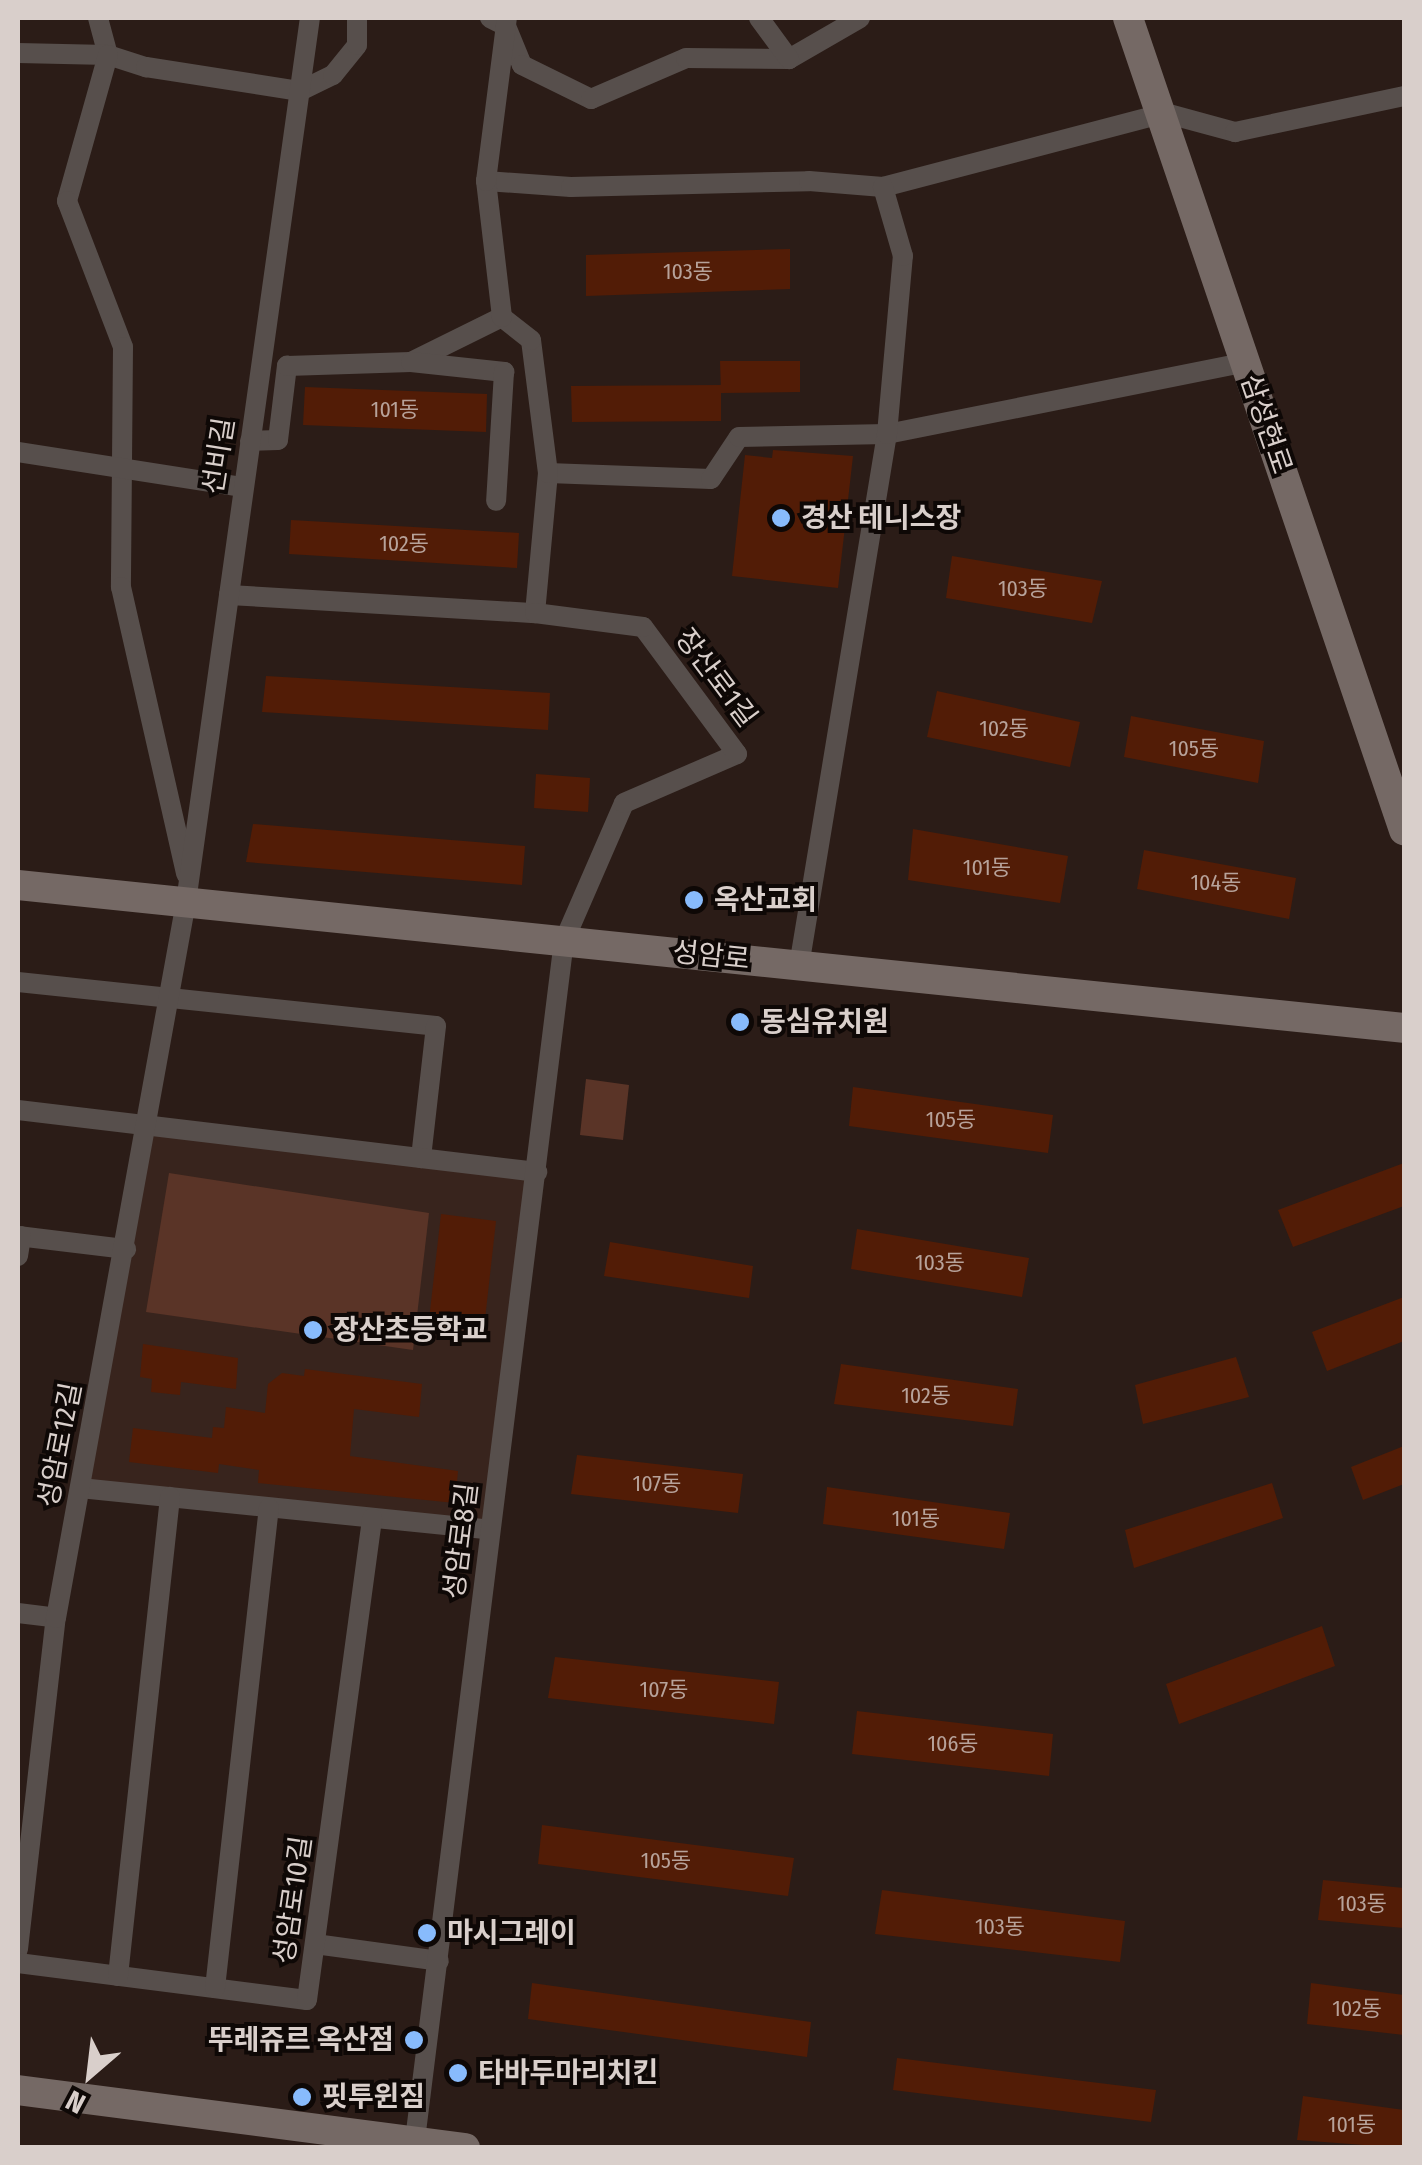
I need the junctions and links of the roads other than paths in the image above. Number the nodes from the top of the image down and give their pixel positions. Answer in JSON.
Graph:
{"nodes":[{"id":1,"x":98,"y":18,"type":"edge"},
{"id":2,"x":310,"y":18,"type":"edge"},
{"id":3,"x":357,"y":18,"type":"edge"},
{"id":4,"x":759,"y":18,"type":"edge"},
{"id":5,"x":860,"y":18,"type":"edge"},
{"id":6,"x":1128,"y":18,"type":"edge"},
{"id":7,"x":501,"y":20,"type":"edge"},
{"id":8,"x":18,"y":53,"type":"edge"},
{"id":9,"x":108,"y":54,"type":"junction"},
{"id":10,"x":788,"y":59,"type":"junction"},
{"id":11,"x":300,"y":91,"type":"junction"},
{"id":12,"x":1404,"y":96,"type":"edge"},
{"id":13,"x":1165,"y":113,"type":"junction"},
{"id":14,"x":486,"y":181,"type":"junction"},
{"id":15,"x":883,"y":187,"type":"junction"},
{"id":16,"x":502,"y":316,"type":"junction"},
{"id":17,"x":411,"y":362,"type":"junction"},
{"id":18,"x":1246,"y":362,"type":"junction"},
{"id":19,"x":887,"y":434,"type":"junction"},
{"id":20,"x":250,"y":441,"type":"junction"},
{"id":21,"x":18,"y":452,"type":"edge"},
{"id":22,"x":125,"y":468,"type":"junction"},
{"id":23,"x":548,"y":473,"type":"junction"},
{"id":24,"x":241,"y":487,"type":"junction"},
{"id":25,"x":496,"y":502,"type":"dead end"},
{"id":26,"x":229,"y":595,"type":"junction"},
{"id":27,"x":535,"y":613,"type":"junction"},
{"id":28,"x":738,"y":754,"type":"joint"},
{"id":29,"x":1404,"y":830,"type":"edge"},
{"id":30,"x":18,"y":885,"type":"edge"},
{"id":31,"x":187,"y":894,"type":"junction"},
{"id":32,"x":564,"y":941,"type":"junction"},
{"id":33,"x":800,"y":966,"type":"junction"},
{"id":34,"x":18,"y":982,"type":"edge"},
{"id":35,"x":170,"y":998,"type":"junction"},
{"id":36,"x":1404,"y":1028,"type":"edge"},
{"id":37,"x":18,"y":1110,"type":"edge"},
{"id":38,"x":148,"y":1125,"type":"junction"},
{"id":39,"x":420,"y":1158,"type":"junction"},
{"id":40,"x":536,"y":1172,"type":"junction"},
{"id":41,"x":19,"y":1243,"type":"edge"},
{"id":42,"x":126,"y":1249,"type":"junction"},
{"id":43,"x":80,"y":1488,"type":"junction"},
{"id":44,"x":170,"y":1497,"type":"junction"},
{"id":45,"x":269,"y":1508,"type":"junction"},
{"id":46,"x":372,"y":1518,"type":"junction"},
{"id":47,"x":490,"y":1530,"type":"junction"},
{"id":48,"x":18,"y":1614,"type":"edge"},
{"id":49,"x":56,"y":1618,"type":"junction"},
{"id":50,"x":315,"y":1944,"type":"junction"},
{"id":51,"x":18,"y":1949,"type":"edge"},
{"id":52,"x":438,"y":1961,"type":"junction"},
{"id":53,"x":18,"y":1963,"type":"edge"},
{"id":54,"x":118,"y":1976,"type":"junction"},
{"id":55,"x":215,"y":1988,"type":"junction"},
{"id":56,"x":18,"y":2090,"type":"edge"},
{"id":57,"x":414,"y":2145,"type":"edge"},
{"id":58,"x":465,"y":2148,"type":"edge"}],
"edges":[{"from":1,"to":9,"type":"street"},
{"from":2,"to":11,"type":"street","name":"선비길"},
{"from":3,"to":11,"type":"street"},
{"from":4,"to":10,"type":"street"},
{"from":5,"to":10,"type":"street"},
{"from":6,"to":13,"type":"street","name":"삼성현로"},
{"from":7,"to":10,"type":"street"},
{"from":7,"to":14,"type":"street"},
{"from":8,"to":9,"type":"street"},
{"from":9,"to":11,"type":"street"},
{"from":9,"to":22,"type":"street"},
{"from":11,"to":20,"type":"street","name":"선비길"},
{"from":12,"to":13,"type":"street"},
{"from":13,"to":15,"type":"street"},
{"from":13,"to":18,"type":"street","name":"삼성현로"},
{"from":14,"to":15,"type":"street"},
{"from":14,"to":16,"type":"street"},
{"from":15,"to":19,"type":"street"},
{"from":16,"to":17,"type":"street"},
{"from":16,"to":23,"type":"street"},
{"from":17,"to":20,"type":"street"},
{"from":17,"to":25,"type":"street"},
{"from":18,"to":19,"type":"street"},
{"from":18,"to":29,"type":"street","name":"삼성현로"},
{"from":19,"to":23,"type":"street"},
{"from":19,"to":33,"type":"street"},
{"from":20,"to":24,"type":"street","name":"선비길"},
{"from":21,"to":22,"type":"street"},
{"from":22,"to":24,"type":"street"},
{"from":22,"to":31,"type":"street"},
{"from":23,"to":27,"type":"street"},
{"from":24,"to":26,"type":"street","name":"선비길"},
{"from":26,"to":27,"type":"street","name":"장산로1길"},
{"from":26,"to":31,"type":"street","name":"선비길"},
{"from":27,"to":28,"type":"street","name":"장산로1길"},
{"from":28,"to":32,"type":"street","name":"성암로8길"},
{"from":30,"to":31,"type":"street","name":"성암로"},
{"from":31,"to":32,"type":"street","name":"성암로"},
{"from":31,"to":35,"type":"street","name":"성암로12길"},
{"from":32,"to":33,"type":"street","name":"성암로"},
{"from":32,"to":40,"type":"street","name":"성암로8길"},
{"from":33,"to":36,"type":"street","name":"성암로"},
{"from":34,"to":35,"type":"street"},
{"from":35,"to":38,"type":"street","name":"성암로12길"},
{"from":35,"to":39,"type":"street"},
{"from":37,"to":38,"type":"street"},
{"from":38,"to":39,"type":"street"},
{"from":38,"to":42,"type":"street","name":"성암로12길"},
{"from":39,"to":40,"type":"street"},
{"from":40,"to":47,"type":"street","name":"성암로8길"},
{"from":41,"to":42,"type":"street"},
{"from":42,"to":43,"type":"street","name":"성암로12길"},
{"from":43,"to":44,"type":"street"},
{"from":43,"to":49,"type":"street","name":"성암로12길"},
{"from":44,"to":45,"type":"street"},
{"from":44,"to":54,"type":"street"},
{"from":45,"to":46,"type":"street"},
{"from":45,"to":55,"type":"street"},
{"from":46,"to":47,"type":"street"},
{"from":46,"to":50,"type":"street","name":"성암로10길"},
{"from":47,"to":52,"type":"street","name":"성암로8길"},
{"from":48,"to":49,"type":"street"},
{"from":49,"to":51,"type":"street","name":"성암로12길"},
{"from":50,"to":52,"type":"street"},
{"from":50,"to":55,"type":"street","name":"성암로10길"},
{"from":52,"to":57,"type":"street","name":"성암로8길"},
{"from":53,"to":54,"type":"street","name":"성암로10길"},
{"from":54,"to":55,"type":"street","name":"성암로10길"},
{"from":56,"to":57,"type":"street"},
{"from":57,"to":58,"type":"street"}]}
